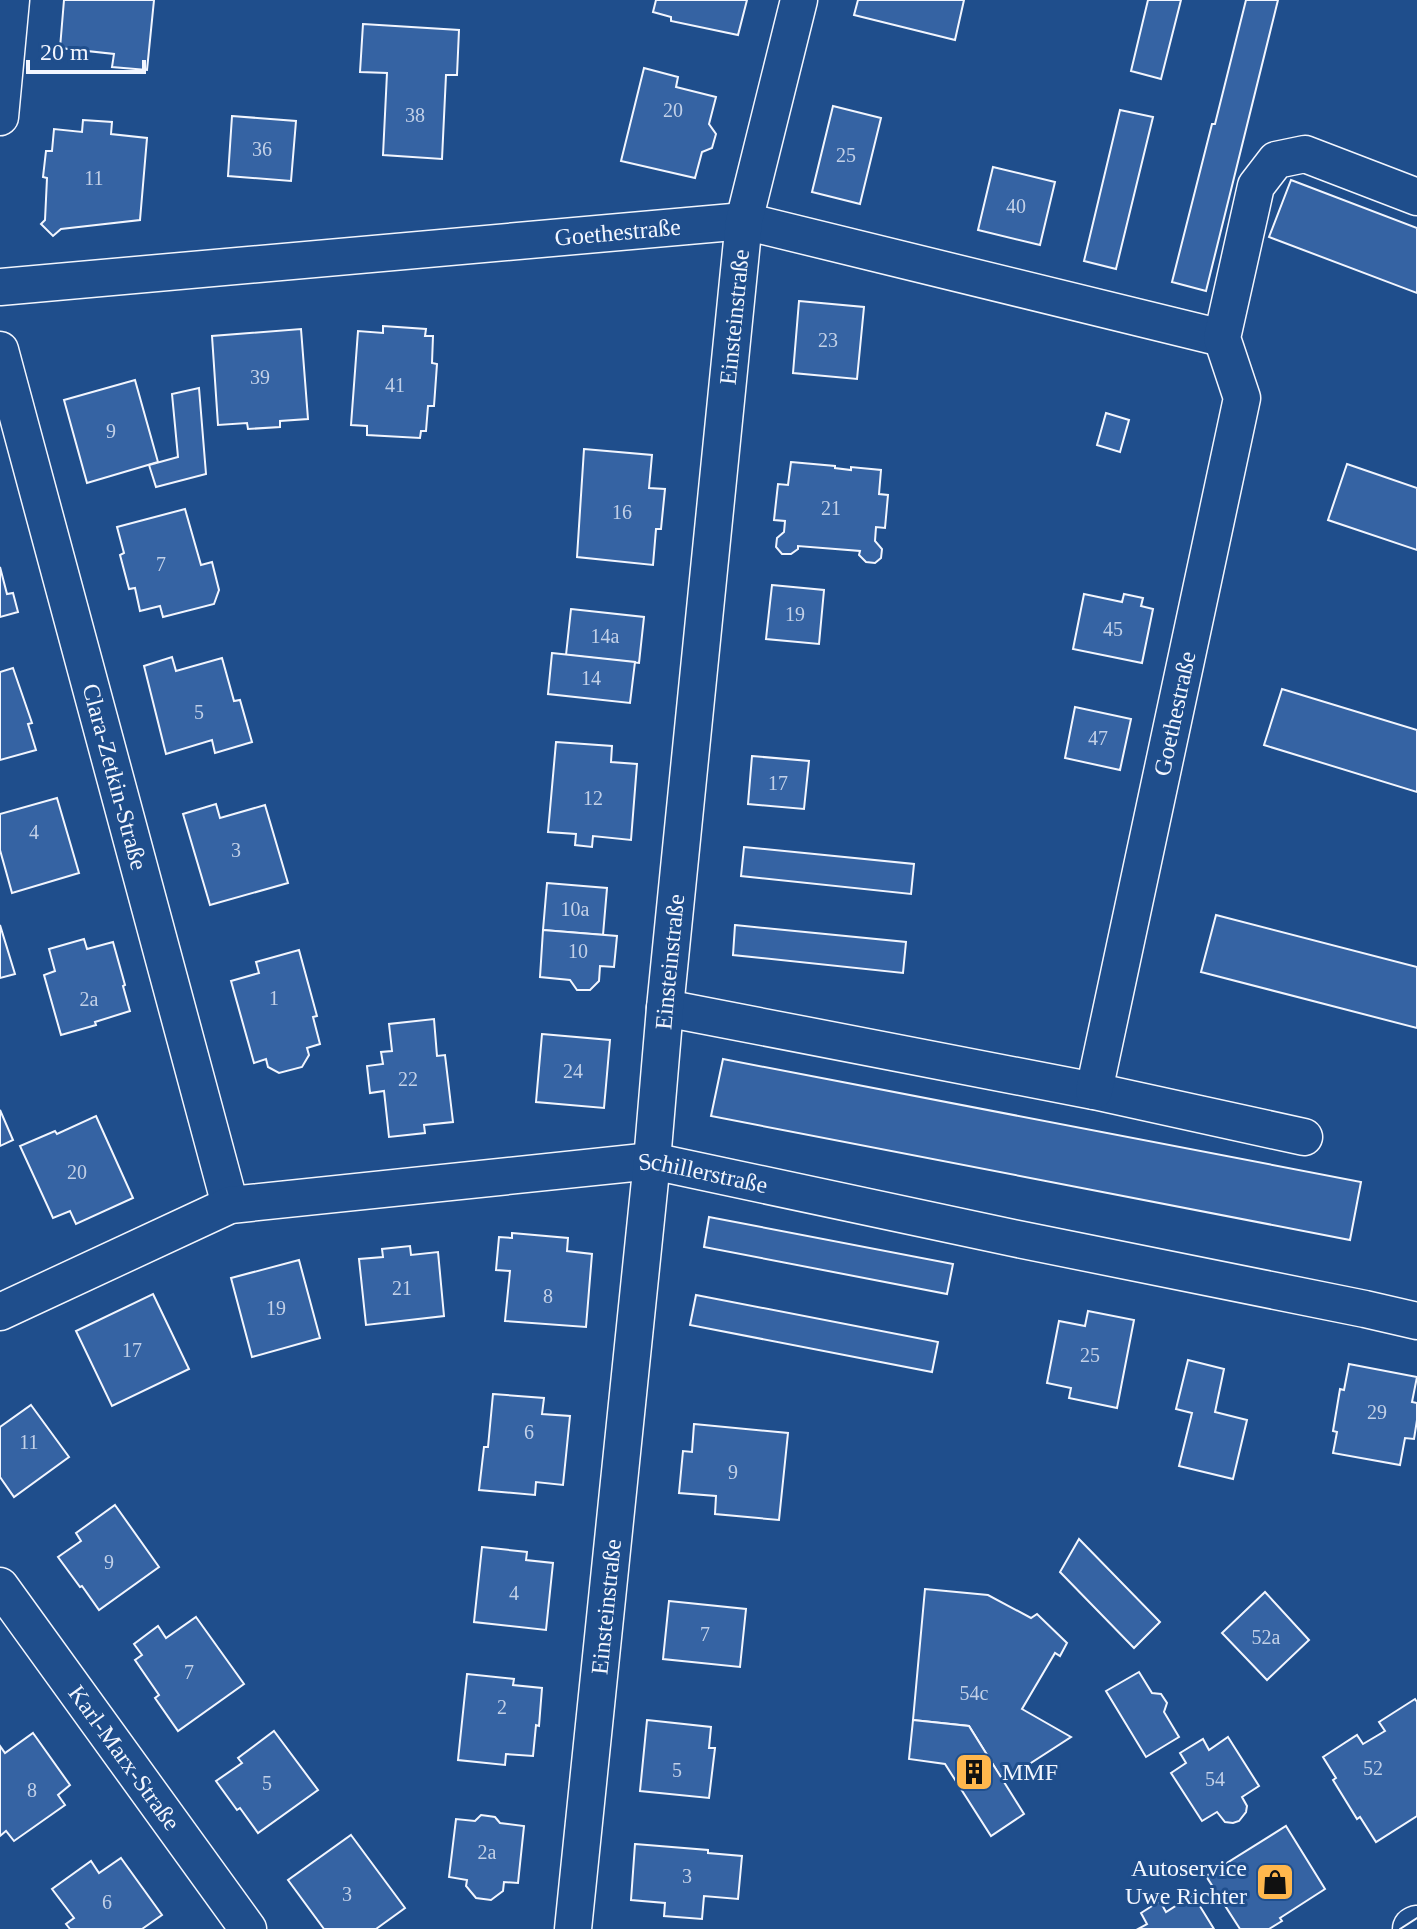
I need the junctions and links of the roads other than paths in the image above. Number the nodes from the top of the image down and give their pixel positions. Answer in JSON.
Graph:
{"nodes":[{"id":1,"x":11,"y":0,"type":"edge"},
{"id":2,"x":799,"y":0,"type":"edge"},
{"id":3,"x":0,"y":117,"type":"edge"},
{"id":4,"x":1417,"y":197,"type":"edge"},
{"id":5,"x":744,"y":221,"type":"junction"},
{"id":6,"x":0,"y":287,"type":"edge"},
{"id":7,"x":1222,"y":338,"type":"junction"},
{"id":8,"x":0,"y":350,"type":"edge"},
{"id":9,"x":665,"y":1008,"type":"junction"},
{"id":10,"x":1094,"y":1091,"type":"junction"},
{"id":11,"x":1304,"y":1137,"type":"dead end"},
{"id":12,"x":652,"y":1161,"type":"junction"},
{"id":13,"x":230,"y":1205,"type":"junction"},
{"id":14,"x":0,"y":1312,"type":"edge"},
{"id":15,"x":1417,"y":1321,"type":"edge"},
{"id":16,"x":0,"y":1586,"type":"edge"},
{"id":17,"x":248,"y":1929,"type":"edge"},
{"id":18,"x":573,"y":1929,"type":"edge"}],
"edges":[{"from":1,"to":3,"type":"street"},
{"from":2,"to":5,"type":"street","name":"Einsteinstraße"},
{"from":4,"to":7,"type":"street"},
{"from":5,"to":6,"type":"street","name":"Goethestraße"},
{"from":5,"to":7,"type":"street","name":"Goethestraße"},
{"from":5,"to":9,"type":"street","name":"Einsteinstraße"},
{"from":7,"to":10,"type":"street","name":"Goethestraße"},
{"from":8,"to":13,"type":"street","name":"Clara-Zetkin-Straße"},
{"from":9,"to":10,"type":"street"},
{"from":9,"to":12,"type":"street","name":"Einsteinstraße"},
{"from":10,"to":11,"type":"street"},
{"from":12,"to":13,"type":"street","name":"Schillerstraße"},
{"from":12,"to":15,"type":"street","name":"Schillerstraße"},
{"from":12,"to":18,"type":"street","name":"Einsteinstraße"},
{"from":13,"to":14,"type":"street","name":"Schillerstraße"},
{"from":16,"to":17,"type":"street","name":"Karl-Marx-Straße"}]}
